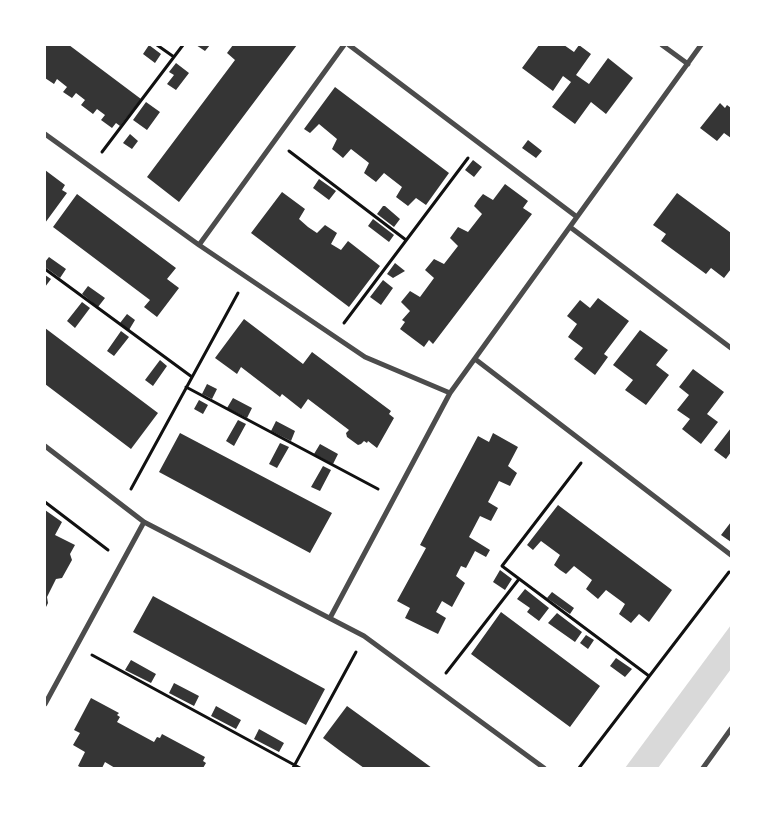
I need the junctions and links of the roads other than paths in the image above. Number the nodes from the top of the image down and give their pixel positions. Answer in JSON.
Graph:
{"nodes":[{"id":1,"x":344,"y":45,"type":"edge"},
{"id":2,"x":349,"y":45,"type":"edge"},
{"id":3,"x":662,"y":45,"type":"edge"},
{"id":4,"x":701,"y":45,"type":"edge"},
{"id":5,"x":688,"y":64,"type":"junction"},
{"id":6,"x":45,"y":134,"type":"edge"},
{"id":7,"x":577,"y":217,"type":"junction"},
{"id":8,"x":570,"y":227,"type":"junction"},
{"id":9,"x":199,"y":245,"type":"junction"},
{"id":10,"x":731,"y":348,"type":"edge"},
{"id":11,"x":475,"y":359,"type":"junction"},
{"id":12,"x":450,"y":393,"type":"junction"},
{"id":13,"x":45,"y":446,"type":"edge"},
{"id":14,"x":144,"y":522,"type":"junction"},
{"id":15,"x":731,"y":556,"type":"edge"},
{"id":16,"x":330,"y":618,"type":"junction"},
{"id":17,"x":45,"y":704,"type":"edge"},
{"id":18,"x":731,"y":729,"type":"edge"},
{"id":19,"x":544,"y":768,"type":"edge"},
{"id":20,"x":703,"y":768,"type":"edge"}],
"edges":[{"from":1,"to":9,"type":"street"},
{"from":2,"to":7,"type":"street"},
{"from":3,"to":5,"type":"street"},
{"from":4,"to":5,"type":"street"},
{"from":5,"to":7,"type":"street"},
{"from":6,"to":9,"type":"street"},
{"from":7,"to":8,"type":"street"},
{"from":8,"to":10,"type":"street"},
{"from":8,"to":11,"type":"street"},
{"from":9,"to":12,"type":"street"},
{"from":11,"to":12,"type":"street"},
{"from":11,"to":15,"type":"street"},
{"from":12,"to":16,"type":"street"},
{"from":13,"to":14,"type":"street"},
{"from":14,"to":16,"type":"street"},
{"from":14,"to":17,"type":"street"},
{"from":16,"to":19,"type":"street"},
{"from":18,"to":20,"type":"street"}]}
